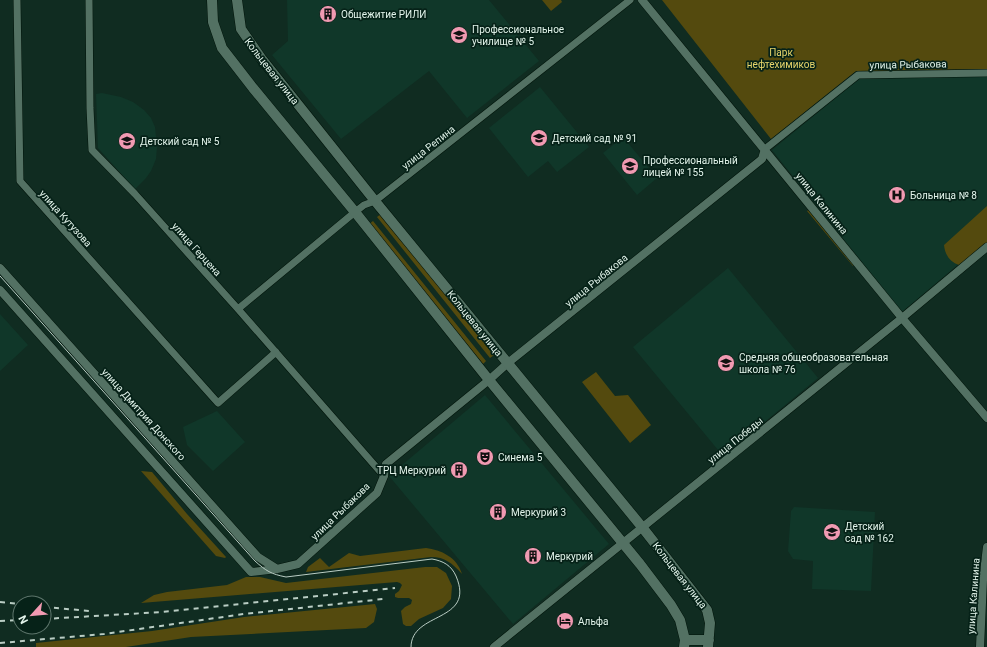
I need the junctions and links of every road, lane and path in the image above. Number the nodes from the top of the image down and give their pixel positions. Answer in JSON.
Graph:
{"nodes":[{"id":1,"x":17,"y":0,"type":"edge"},
{"id":2,"x":90,"y":0,"type":"edge"},
{"id":3,"x":212,"y":0,"type":"edge"},
{"id":4,"x":237,"y":0,"type":"edge"},
{"id":5,"x":630,"y":0,"type":"edge"},
{"id":6,"x":642,"y":0,"type":"edge"},
{"id":7,"x":987,"y":73,"type":"edge"},
{"id":8,"x":765,"y":150,"type":"junction"},
{"id":9,"x":375,"y":201,"type":"junction"},
{"id":10,"x":355,"y":212,"type":"junction"},
{"id":11,"x":987,"y":246,"type":"edge"},
{"id":12,"x":0,"y":268,"type":"edge"},
{"id":13,"x":0,"y":290,"type":"edge"},
{"id":14,"x":238,"y":309,"type":"junction"},
{"id":15,"x":902,"y":318,"type":"junction"},
{"id":16,"x":276,"y":352,"type":"junction"},
{"id":17,"x":508,"y":363,"type":"junction"},
{"id":18,"x":489,"y":380,"type":"junction"},
{"id":19,"x":987,"y":418,"type":"edge"},
{"id":20,"x":384,"y":476,"type":"junction"},
{"id":21,"x":642,"y":527,"type":"junction"},
{"id":22,"x":622,"y":543,"type":"junction"},
{"id":23,"x":987,"y":546,"type":"edge"},
{"id":24,"x":277,"y":569,"type":"junction"},
{"id":25,"x":685,"y":644,"type":"edge"},
{"id":26,"x":709,"y":644,"type":"edge"},
{"id":27,"x":494,"y":647,"type":"edge"},
{"id":28,"x":980,"y":647,"type":"edge"}],
"edges":[{"from":1,"to":16,"type":"street","name":"улица Кутузова"},
{"from":2,"to":14,"type":"street","name":"улица Герцена"},
{"from":3,"to":10,"type":"main road"},
{"from":4,"to":9,"type":"main road","name":"Кольцевая улица"},
{"from":5,"to":9,"type":"street","name":"улица Репина"},
{"from":6,"to":8,"type":"street","name":"улица Калинина"},
{"from":7,"to":8,"type":"street","name":"улица Рыбакова"},
{"from":8,"to":15,"type":"street","name":"улица Калинина"},
{"from":8,"to":17,"type":"street","name":"улица Рыбакова"},
{"from":9,"to":10,"type":"street","name":"улица Репина"},
{"from":9,"to":17,"type":"main road","name":"Кольцевая улица"},
{"from":10,"to":14,"type":"street","name":"улица Репина"},
{"from":10,"to":18,"type":"main road"},
{"from":11,"to":15,"type":"street","name":"улица Победы"},
{"from":12,"to":24,"type":"street","name":"улица Дмитрия Донского"},
{"from":13,"to":24,"type":"street","name":"улица Рыбакова"},
{"from":14,"to":16,"type":"street","name":"улица Герцена"},
{"from":15,"to":19,"type":"street","name":"улица Калинина"},
{"from":15,"to":21,"type":"street","name":"улица Победы"},
{"from":16,"to":20,"type":"street","name":"улица Герцена"},
{"from":17,"to":18,"type":"street","name":"улица Рыбакова"},
{"from":17,"to":21,"type":"main road","name":"Кольцевая улица"},
{"from":18,"to":20,"type":"street","name":"улица Рыбакова"},
{"from":18,"to":22,"type":"main road"},
{"from":20,"to":24,"type":"street","name":"улица Рыбакова"},
{"from":21,"to":22,"type":"street","name":"улица Победы"},
{"from":21,"to":26,"type":"main road","name":"Кольцевая улица"},
{"from":22,"to":25,"type":"main road"},
{"from":22,"to":27,"type":"street","name":"улица Победы"},
{"from":23,"to":28,"type":"street","name":"улица Калинина"},
{"from":25,"to":26,"type":"main road"}]}
